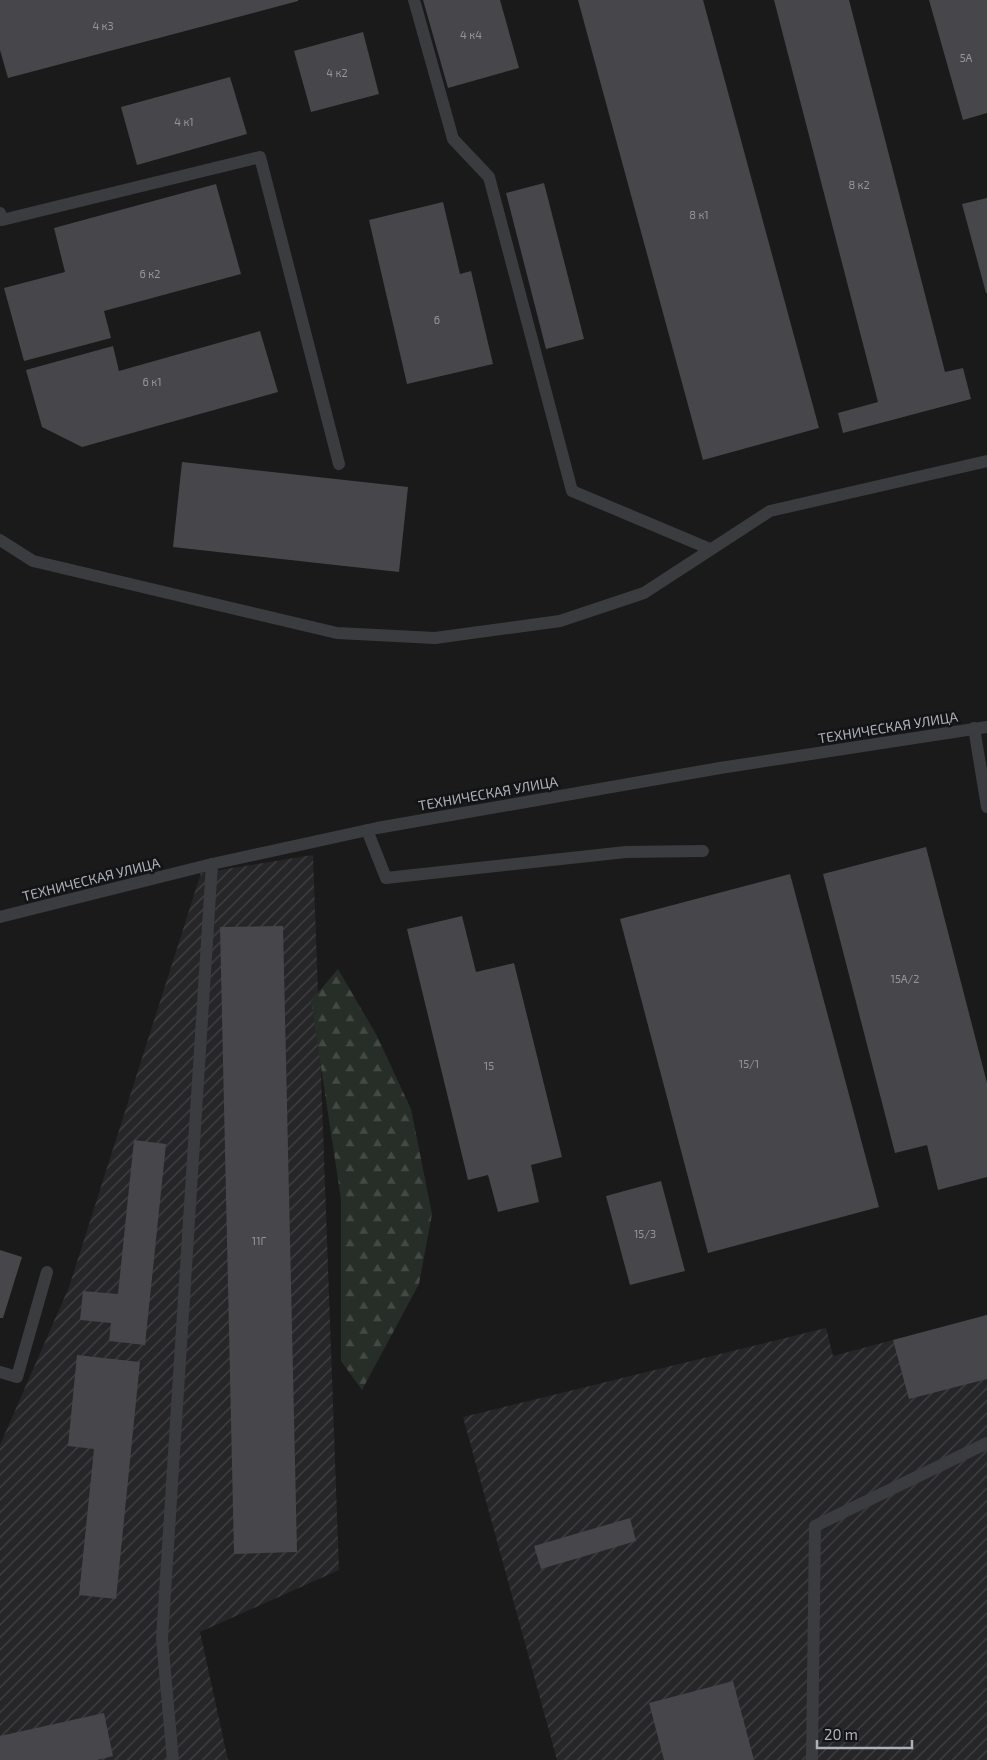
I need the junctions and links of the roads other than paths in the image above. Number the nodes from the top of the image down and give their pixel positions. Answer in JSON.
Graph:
{"nodes":[{"id":1,"x":414,"y":0,"type":"edge"},
{"id":2,"x":0,"y":213,"type":"edge"},
{"id":3,"x":987,"y":461,"type":"edge"},
{"id":4,"x":339,"y":464,"type":"dead end"},
{"id":5,"x":0,"y":540,"type":"edge"},
{"id":6,"x":710,"y":549,"type":"junction"},
{"id":7,"x":981,"y":728,"type":"edge"},
{"id":8,"x":987,"y":807,"type":"edge"},
{"id":9,"x":367,"y":830,"type":"junction"},
{"id":10,"x":703,"y":851,"type":"dead end"},
{"id":11,"x":212,"y":864,"type":"junction"},
{"id":12,"x":0,"y":917,"type":"edge"},
{"id":13,"x":47,"y":1272,"type":"dead end"},
{"id":14,"x":0,"y":1372,"type":"edge"},
{"id":15,"x":987,"y":1443,"type":"edge"},
{"id":16,"x":172,"y":1760,"type":"edge"},
{"id":17,"x":812,"y":1760,"type":"edge"}],
"edges":[{"from":1,"to":6,"type":"lane"},
{"from":2,"to":4,"type":"lane"},
{"from":3,"to":6,"type":"lane"},
{"from":5,"to":6,"type":"lane"},
{"from":7,"to":8,"type":"lane"},
{"from":7,"to":9,"type":"lane","name":"ТЕХНИЧЕСКАЯ УЛИЦА"},
{"from":9,"to":10,"type":"lane"},
{"from":9,"to":11,"type":"lane","name":"ТЕХНИЧЕСКАЯ УЛИЦА"},
{"from":11,"to":12,"type":"lane","name":"ТЕХНИЧЕСКАЯ УЛИЦА"},
{"from":11,"to":16,"type":"lane"},
{"from":13,"to":14,"type":"lane"},
{"from":15,"to":17,"type":"lane"}]}
